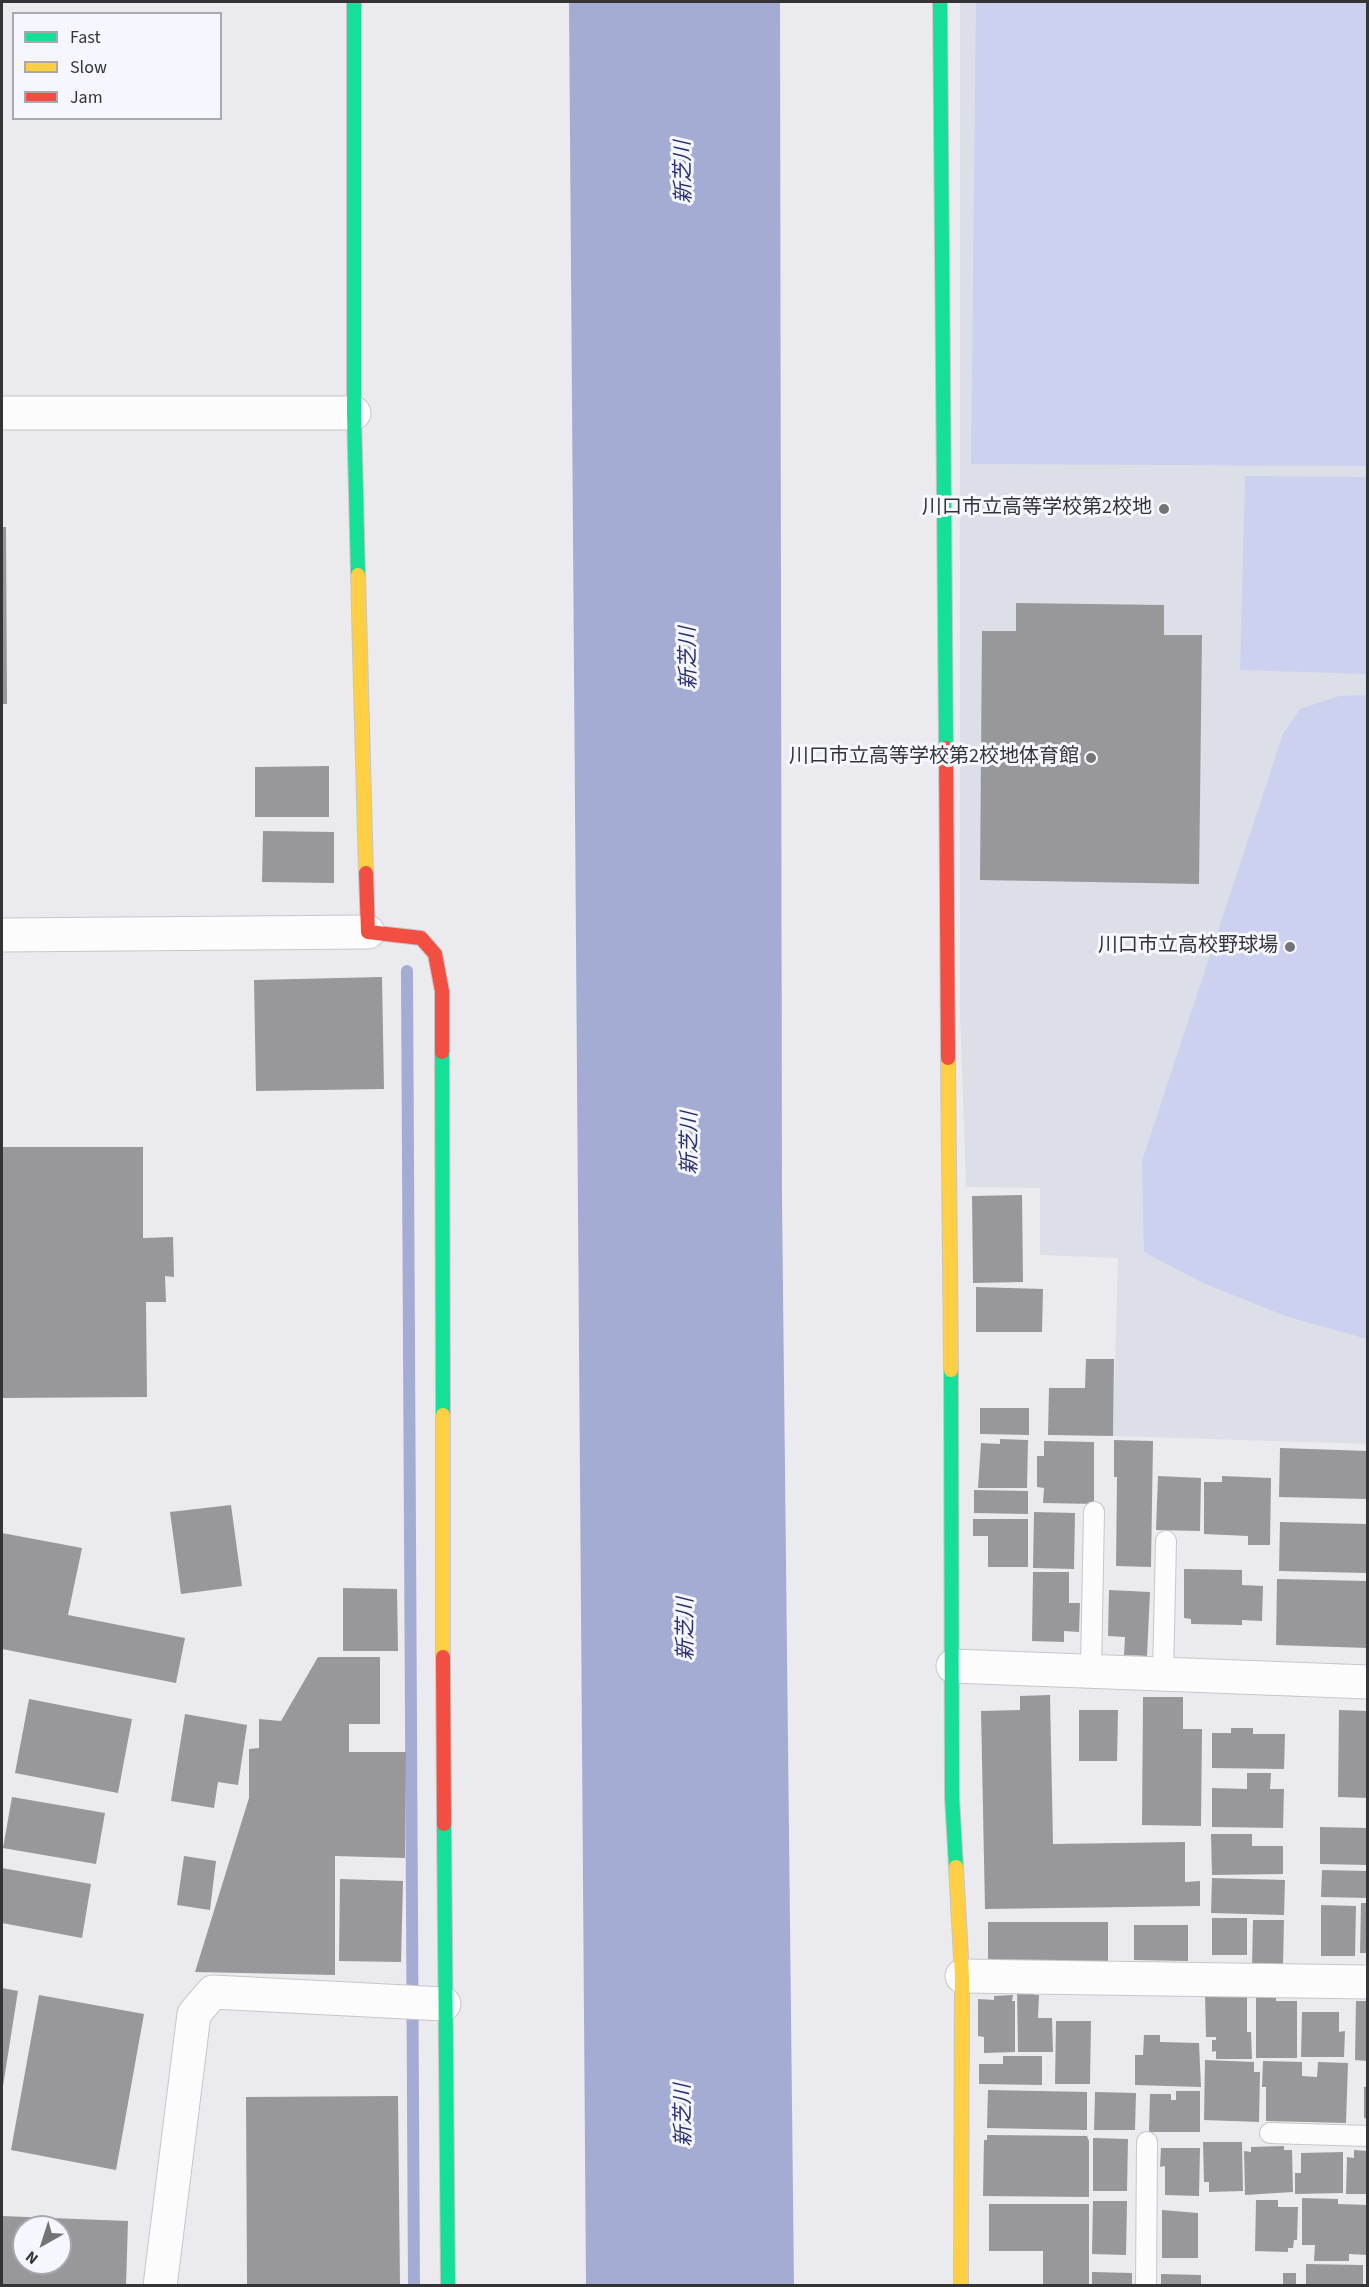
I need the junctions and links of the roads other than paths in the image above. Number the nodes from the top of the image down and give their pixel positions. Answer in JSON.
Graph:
{"nodes":[{"id":1,"x":354,"y":2,"type":"edge"},
{"id":2,"x":940,"y":2,"type":"edge"},
{"id":3,"x":2,"y":413,"type":"edge"},
{"id":4,"x":354,"y":413,"type":"junction"},
{"id":5,"x":368,"y":932,"type":"junction"},
{"id":6,"x":2,"y":935,"type":"edge"},
{"id":7,"x":1094,"y":1512,"type":"dead end"},
{"id":8,"x":1166,"y":1541,"type":"dead end"},
{"id":9,"x":953,"y":1666,"type":"junction"},
{"id":10,"x":1091,"y":1671,"type":"junction"},
{"id":11,"x":1163,"y":1674,"type":"junction"},
{"id":12,"x":1368,"y":1682,"type":"edge"},
{"id":13,"x":962,"y":1976,"type":"junction"},
{"id":14,"x":1368,"y":1982,"type":"edge"},
{"id":15,"x":444,"y":2004,"type":"junction"},
{"id":16,"x":1270,"y":2133,"type":"dead end"},
{"id":17,"x":1368,"y":2136,"type":"edge"},
{"id":18,"x":1147,"y":2142,"type":"dead end"},
{"id":19,"x":160,"y":2286,"type":"edge"},
{"id":20,"x":448,"y":2286,"type":"edge"},
{"id":21,"x":961,"y":2286,"type":"edge"},
{"id":22,"x":1146,"y":2286,"type":"edge"}],
"edges":[{"from":1,"to":4,"type":"street"},
{"from":2,"to":9,"type":"street"},
{"from":3,"to":4,"type":"street"},
{"from":4,"to":5,"type":"street"},
{"from":5,"to":6,"type":"street"},
{"from":5,"to":15,"type":"street"},
{"from":7,"to":10,"type":"lane"},
{"from":8,"to":11,"type":"lane"},
{"from":9,"to":10,"type":"street"},
{"from":9,"to":13,"type":"street"},
{"from":10,"to":11,"type":"street"},
{"from":11,"to":12,"type":"street"},
{"from":13,"to":14,"type":"street"},
{"from":13,"to":21,"type":"street"},
{"from":15,"to":19,"type":"street"},
{"from":15,"to":20,"type":"street"},
{"from":16,"to":17,"type":"lane"},
{"from":18,"to":22,"type":"lane"}]}
